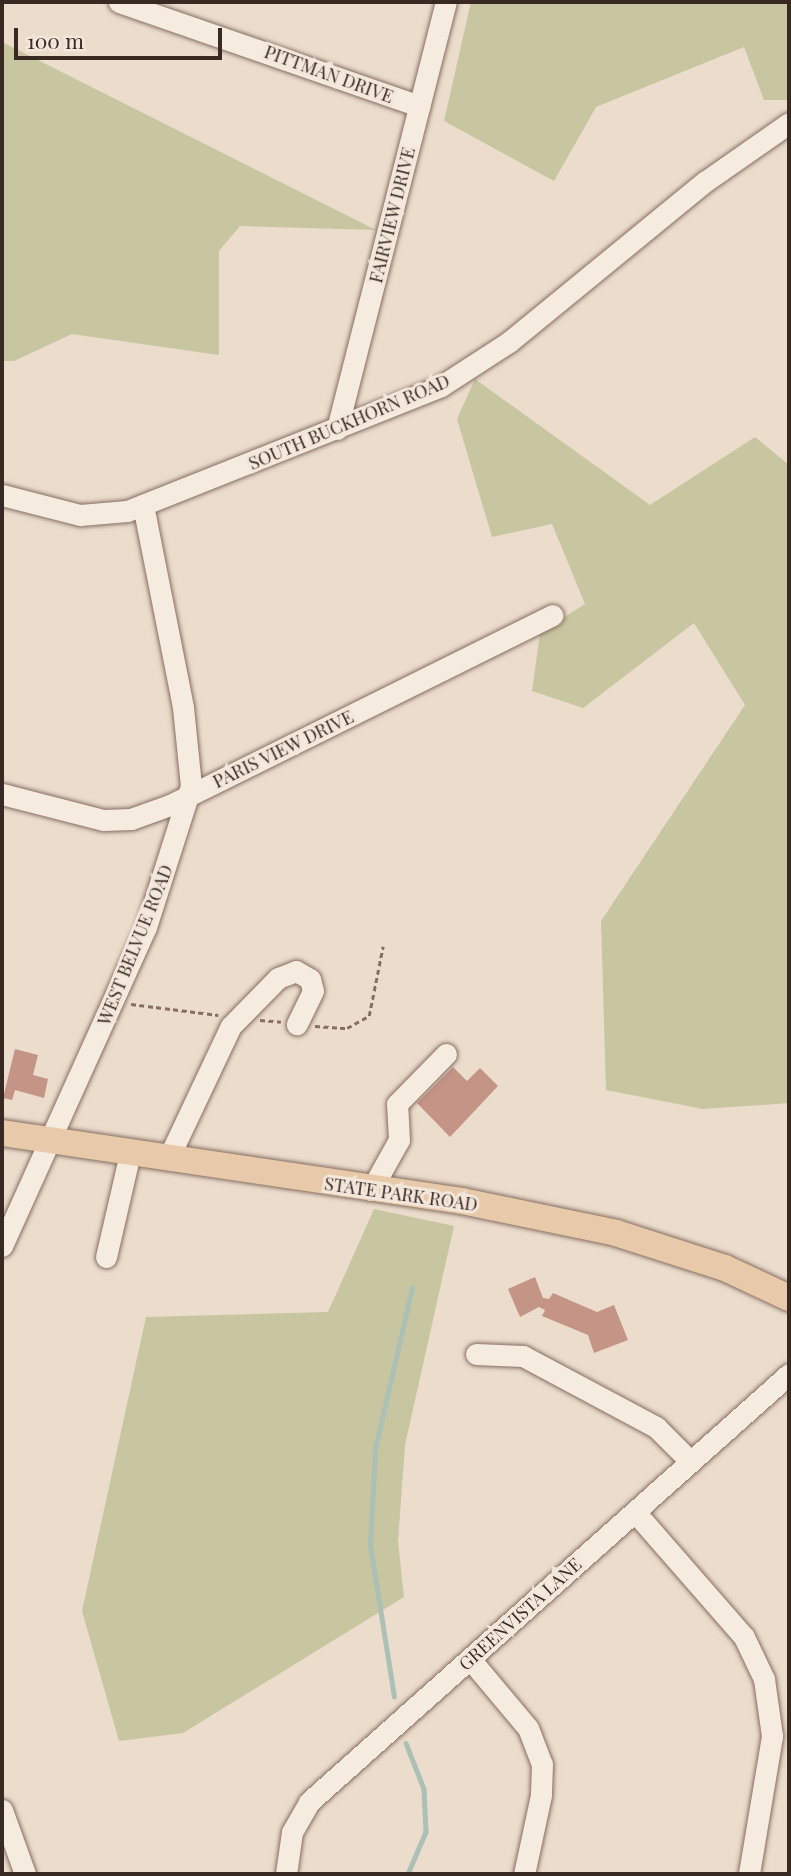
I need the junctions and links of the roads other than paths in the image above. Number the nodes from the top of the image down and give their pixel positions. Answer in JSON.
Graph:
{"nodes":[{"id":1,"x":119,"y":2,"type":"edge"},
{"id":2,"x":446,"y":2,"type":"edge"},
{"id":3,"x":419,"y":106,"type":"junction"},
{"id":4,"x":789,"y":123,"type":"edge"},
{"id":5,"x":337,"y":429,"type":"junction"},
{"id":6,"x":2,"y":495,"type":"edge"},
{"id":7,"x":143,"y":505,"type":"junction"},
{"id":8,"x":552,"y":615,"type":"dead end"},
{"id":9,"x":2,"y":794,"type":"edge"},
{"id":10,"x":188,"y":795,"type":"junction"},
{"id":11,"x":297,"y":1024,"type":"dead end"},
{"id":12,"x":446,"y":1054,"type":"dead end"},
{"id":13,"x":2,"y":1133,"type":"edge"},
{"id":14,"x":50,"y":1141,"type":"junction"},
{"id":15,"x":130,"y":1153,"type":"junction"},
{"id":16,"x":168,"y":1159,"type":"junction"},
{"id":17,"x":371,"y":1190,"type":"junction"},
{"id":18,"x":2,"y":1246,"type":"edge"},
{"id":19,"x":106,"y":1257,"type":"dead end"},
{"id":20,"x":789,"y":1298,"type":"edge"},
{"id":21,"x":476,"y":1354,"type":"dead end"},
{"id":22,"x":789,"y":1374,"type":"edge"},
{"id":23,"x":691,"y":1462,"type":"junction"},
{"id":24,"x":635,"y":1512,"type":"junction"},
{"id":25,"x":470,"y":1659,"type":"junction"},
{"id":26,"x":2,"y":1810,"type":"edge"},
{"id":27,"x":25,"y":1874,"type":"edge"},
{"id":28,"x":286,"y":1874,"type":"edge"},
{"id":29,"x":524,"y":1874,"type":"edge"},
{"id":30,"x":749,"y":1874,"type":"edge"}],
"edges":[{"from":1,"to":3,"type":"street","name":"PITTMAN DRIVE"},
{"from":2,"to":3,"type":"street","name":"FAIRVIEW DRIVE"},
{"from":3,"to":5,"type":"street","name":"FAIRVIEW DRIVE"},
{"from":4,"to":5,"type":"street","name":"SOUTH BUCKHORN ROAD"},
{"from":5,"to":7,"type":"street","name":"SOUTH BUCKHORN ROAD"},
{"from":6,"to":7,"type":"street","name":"SOUTH BUCKHORN ROAD"},
{"from":7,"to":10,"type":"street","name":"WEST BELVUE ROAD"},
{"from":8,"to":10,"type":"street","name":"PARIS VIEW DRIVE"},
{"from":9,"to":10,"type":"street","name":"PARIS VIEW DRIVE"},
{"from":10,"to":14,"type":"street","name":"WEST BELVUE ROAD"},
{"from":11,"to":16,"type":"street"},
{"from":12,"to":17,"type":"street"},
{"from":13,"to":14,"type":"main road","name":"STATE PARK ROAD"},
{"from":14,"to":15,"type":"main road","name":"STATE PARK ROAD"},
{"from":14,"to":18,"type":"street","name":"WEST BELVUE ROAD"},
{"from":15,"to":16,"type":"main road","name":"STATE PARK ROAD"},
{"from":15,"to":19,"type":"street"},
{"from":16,"to":17,"type":"main road","name":"STATE PARK ROAD"},
{"from":17,"to":20,"type":"main road","name":"STATE PARK ROAD"},
{"from":21,"to":23,"type":"street"},
{"from":22,"to":23,"type":"street","name":"GREENVISTA LANE"},
{"from":23,"to":24,"type":"street","name":"GREENVISTA LANE"},
{"from":24,"to":25,"type":"street","name":"GREENVISTA LANE"},
{"from":24,"to":30,"type":"street"},
{"from":25,"to":28,"type":"street","name":"GREENVISTA LANE"},
{"from":25,"to":29,"type":"street"},
{"from":26,"to":27,"type":"street"}]}
